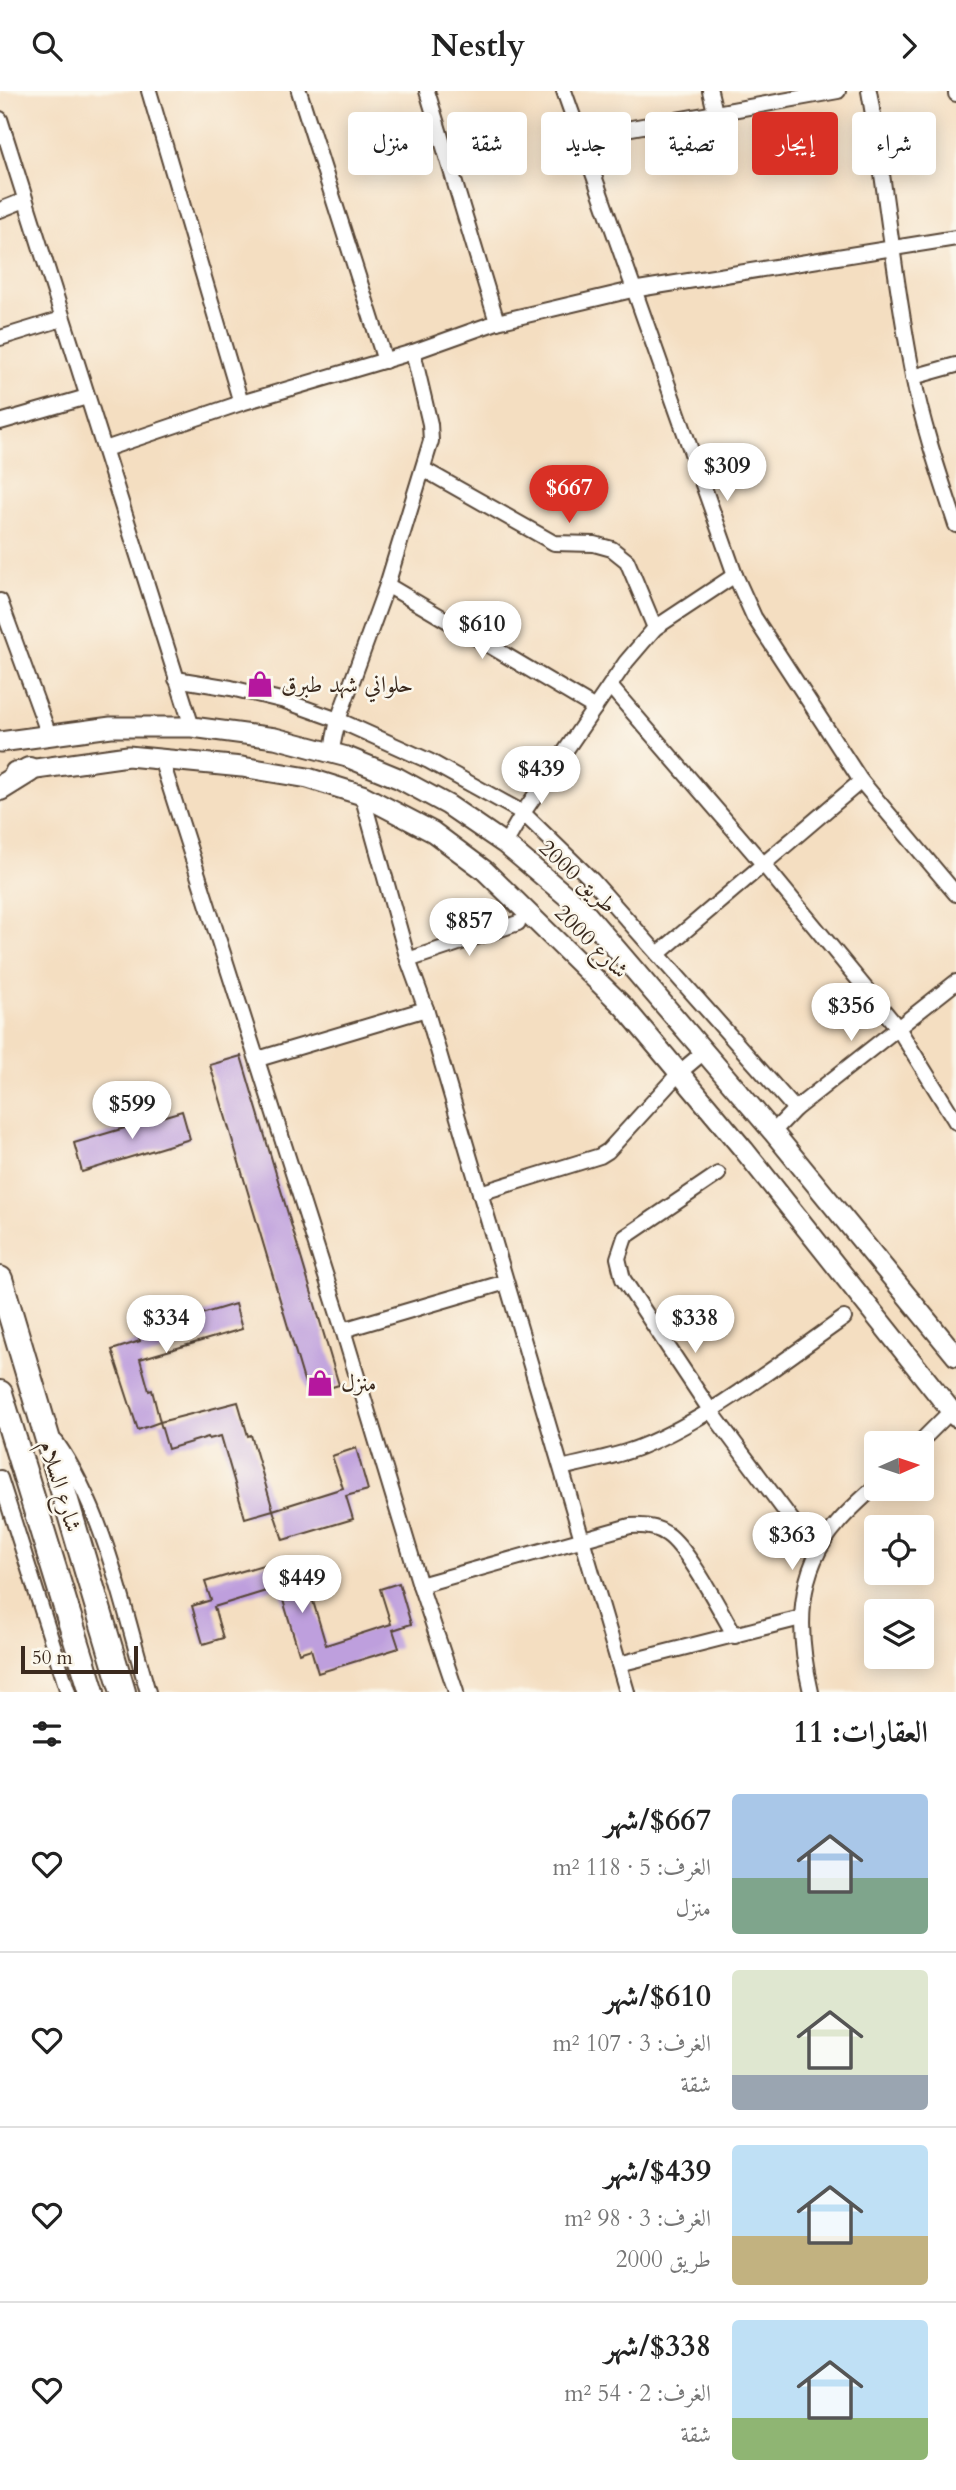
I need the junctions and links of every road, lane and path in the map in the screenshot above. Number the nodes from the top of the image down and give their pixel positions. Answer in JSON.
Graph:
{"nodes":[{"id":1,"x":149,"y":91,"type":"edge"},
{"id":2,"x":299,"y":91,"type":"edge"},
{"id":3,"x":427,"y":91,"type":"edge"},
{"id":4,"x":564,"y":91,"type":"edge"},
{"id":5,"x":710,"y":91,"type":"edge"},
{"id":6,"x":838,"y":91,"type":"edge"},
{"id":7,"x":869,"y":91,"type":"edge"},
{"id":8,"x":572,"y":112,"type":"edge"},
{"id":9,"x":715,"y":112,"type":"joint"},
{"id":10,"x":0,"y":119,"type":"edge"},
{"id":11,"x":594,"y":175,"type":"edge"},
{"id":12,"x":25,"y":200,"type":"junction"},
{"id":13,"x":0,"y":210,"type":"edge"},
{"id":14,"x":956,"y":238,"type":"edge"},
{"id":15,"x":893,"y":249,"type":"junction"},
{"id":16,"x":632,"y":290,"type":"junction"},
{"id":17,"x":62,"y":319,"type":"junction"},
{"id":18,"x":497,"y":322,"type":"junction"},
{"id":19,"x":0,"y":338,"type":"edge"},
{"id":20,"x":413,"y":352,"type":"junction"},
{"id":21,"x":385,"y":361,"type":"junction"},
{"id":22,"x":956,"y":365,"type":"edge"},
{"id":23,"x":913,"y":377,"type":"junction"},
{"id":24,"x":87,"y":397,"type":"junction"},
{"id":25,"x":241,"y":403,"type":"junction"},
{"id":26,"x":0,"y":422,"type":"edge"},
{"id":27,"x":104,"y":449,"type":"junction"},
{"id":28,"x":423,"y":469,"type":"junction"},
{"id":29,"x":956,"y":525,"type":"edge"},
{"id":30,"x":735,"y":575,"type":"junction"},
{"id":31,"x":387,"y":585,"type":"junction"},
{"id":32,"x":0,"y":601,"type":"edge"},
{"id":33,"x":655,"y":628,"type":"junction"},
{"id":34,"x":176,"y":679,"type":"junction"},
{"id":35,"x":610,"y":686,"type":"junction"},
{"id":36,"x":595,"y":708,"type":"junction"},
{"id":37,"x":338,"y":720,"type":"junction"},
{"id":38,"x":192,"y":727,"type":"junction"},
{"id":39,"x":49,"y":735,"type":"junction"},
{"id":40,"x":0,"y":742,"type":"edge"},
{"id":41,"x":331,"y":753,"type":"junction"},
{"id":42,"x":161,"y":759,"type":"junction"},
{"id":43,"x":29,"y":770,"type":"junction"},
{"id":44,"x":0,"y":775,"type":"edge"},
{"id":45,"x":861,"y":781,"type":"junction"},
{"id":46,"x":0,"y":788,"type":"edge"},
{"id":47,"x":362,"y":795,"type":"junction"},
{"id":48,"x":523,"y":813,"type":"junction"},
{"id":49,"x":505,"y":844,"type":"junction"},
{"id":50,"x":764,"y":865,"type":"junction"},
{"id":51,"x":956,"y":894,"type":"edge"},
{"id":52,"x":518,"y":923,"type":"dead end"},
{"id":53,"x":658,"y":954,"type":"junction"},
{"id":54,"x":408,"y":960,"type":"junction"},
{"id":55,"x":956,"y":982,"type":"edge"},
{"id":56,"x":426,"y":1009,"type":"junction"},
{"id":57,"x":898,"y":1028,"type":"junction"},
{"id":58,"x":705,"y":1051,"type":"junction"},
{"id":59,"x":258,"y":1059,"type":"junction"},
{"id":60,"x":680,"y":1072,"type":"junction"},
{"id":61,"x":795,"y":1109,"type":"junction"},
{"id":62,"x":956,"y":1122,"type":"edge"},
{"id":63,"x":774,"y":1132,"type":"junction"},
{"id":64,"x":718,"y":1174,"type":"dead end"},
{"id":65,"x":480,"y":1193,"type":"junction"},
{"id":66,"x":0,"y":1279,"type":"edge"},
{"id":67,"x":506,"y":1282,"type":"junction"},
{"id":68,"x":844,"y":1318,"type":"dead end"},
{"id":69,"x":343,"y":1330,"type":"junction"},
{"id":70,"x":956,"y":1356,"type":"edge"},
{"id":71,"x":0,"y":1393,"type":"edge"},
{"id":72,"x":710,"y":1410,"type":"junction"},
{"id":73,"x":953,"y":1414,"type":"edge"},
{"id":74,"x":41,"y":1421,"type":"junction"},
{"id":75,"x":933,"y":1431,"type":"edge"},
{"id":76,"x":562,"y":1468,"type":"junction"},
{"id":77,"x":0,"y":1478,"type":"edge"},
{"id":78,"x":864,"y":1498,"type":"edge"},
{"id":79,"x":583,"y":1539,"type":"junction"},
{"id":80,"x":817,"y":1554,"type":"junction"},
{"id":81,"x":420,"y":1585,"type":"junction"},
{"id":82,"x":801,"y":1618,"type":"junction"},
{"id":83,"x":735,"y":1636,"type":"junction"},
{"id":84,"x":619,"y":1664,"type":"junction"},
{"id":85,"x":68,"y":1692,"type":"edge"},
{"id":86,"x":92,"y":1692,"type":"edge"},
{"id":87,"x":123,"y":1692,"type":"edge"},
{"id":88,"x":149,"y":1692,"type":"edge"},
{"id":89,"x":456,"y":1692,"type":"edge"},
{"id":90,"x":627,"y":1692,"type":"edge"},
{"id":91,"x":811,"y":1692,"type":"edge"}],
"edges":[{"from":1,"to":25,"type":"street"},
{"from":2,"to":21,"type":"street"},
{"from":3,"to":18,"type":"street"},
{"from":4,"to":8,"type":"street"},
{"from":5,"to":9,"type":"street"},
{"from":6,"to":9,"type":"street"},
{"from":7,"to":15,"type":"street"},
{"from":10,"to":12,"type":"street"},
{"from":11,"to":16,"type":"street"},
{"from":12,"to":13,"type":"street"},
{"from":12,"to":17,"type":"street"},
{"from":14,"to":15,"type":"street"},
{"from":15,"to":16,"type":"street"},
{"from":15,"to":23,"type":"street"},
{"from":16,"to":18,"type":"street"},
{"from":16,"to":30,"type":"street"},
{"from":17,"to":19,"type":"street"},
{"from":17,"to":24,"type":"street"},
{"from":18,"to":20,"type":"street"},
{"from":20,"to":21,"type":"street"},
{"from":20,"to":28,"type":"street"},
{"from":21,"to":25,"type":"street"},
{"from":22,"to":23,"type":"street"},
{"from":23,"to":29,"type":"street"},
{"from":24,"to":26,"type":"street"},
{"from":24,"to":27,"type":"street"},
{"from":25,"to":27,"type":"street"},
{"from":27,"to":34,"type":"street"},
{"from":28,"to":31,"type":"street"},
{"from":28,"to":33,"type":"street"},
{"from":30,"to":33,"type":"street"},
{"from":30,"to":45,"type":"street"},
{"from":31,"to":36,"type":"street"},
{"from":31,"to":37,"type":"street"},
{"from":32,"to":39,"type":"street"},
{"from":33,"to":35,"type":"street"},
{"from":34,"to":37,"type":"street"},
{"from":34,"to":38,"type":"street"},
{"from":35,"to":36,"type":"street"},
{"from":35,"to":50,"type":"street"},
{"from":36,"to":48,"type":"street"},
{"from":37,"to":41,"type":"street"},
{"from":37,"to":48,"type":"street"},
{"from":38,"to":39,"type":"street","name":"طريق 2000"},
{"from":38,"to":41,"type":"street","name":"طريق 2000"},
{"from":39,"to":40,"type":"street","name":"طريق 2000"},
{"from":41,"to":49,"type":"street","name":"طريق 2000"},
{"from":42,"to":43,"type":"street","name":"شارع 2000"},
{"from":42,"to":47,"type":"street","name":"شارع 2000"},
{"from":42,"to":59,"type":"street"},
{"from":43,"to":44,"type":"street","name":"شارع 2000"},
{"from":43,"to":46,"type":"highway"},
{"from":45,"to":50,"type":"street"},
{"from":45,"to":51,"type":"street"},
{"from":47,"to":54,"type":"street"},
{"from":47,"to":60,"type":"street","name":"شارع 2000"},
{"from":48,"to":49,"type":"street"},
{"from":48,"to":53,"type":"street"},
{"from":49,"to":58,"type":"street","name":"طريق 2000"},
{"from":50,"to":53,"type":"street"},
{"from":50,"to":57,"type":"street"},
{"from":52,"to":54,"type":"street"},
{"from":53,"to":61,"type":"street"},
{"from":54,"to":56,"type":"street"},
{"from":55,"to":57,"type":"street"},
{"from":56,"to":59,"type":"street"},
{"from":56,"to":65,"type":"street"},
{"from":57,"to":61,"type":"street"},
{"from":57,"to":62,"type":"street"},
{"from":58,"to":60,"type":"street"},
{"from":58,"to":63,"type":"street","name":"طريق 2000"},
{"from":59,"to":69,"type":"street"},
{"from":60,"to":65,"type":"street"},
{"from":60,"to":73,"type":"street","name":"شارع 2000"},
{"from":61,"to":63,"type":"street"},
{"from":63,"to":70,"type":"street","name":"طريق 2000"},
{"from":64,"to":72,"type":"street"},
{"from":65,"to":67,"type":"street"},
{"from":66,"to":74,"type":"highway","name":"شارع السلام"},
{"from":67,"to":69,"type":"street"},
{"from":67,"to":76,"type":"street"},
{"from":68,"to":72,"type":"street"},
{"from":69,"to":81,"type":"street"},
{"from":71,"to":86,"type":"highway","name":"شارع السلام"},
{"from":72,"to":76,"type":"street"},
{"from":72,"to":80,"type":"street"},
{"from":73,"to":75,"type":"street"},
{"from":74,"to":87,"type":"highway","name":"شارع السلام"},
{"from":74,"to":88,"type":"street"},
{"from":76,"to":79,"type":"street"},
{"from":77,"to":85,"type":"street"},
{"from":78,"to":80,"type":"street"},
{"from":79,"to":81,"type":"street"},
{"from":79,"to":83,"type":"street"},
{"from":79,"to":84,"type":"street"},
{"from":80,"to":82,"type":"street"},
{"from":81,"to":89,"type":"street"},
{"from":82,"to":83,"type":"street"},
{"from":82,"to":91,"type":"street"},
{"from":83,"to":84,"type":"street"},
{"from":84,"to":90,"type":"street"}]}
